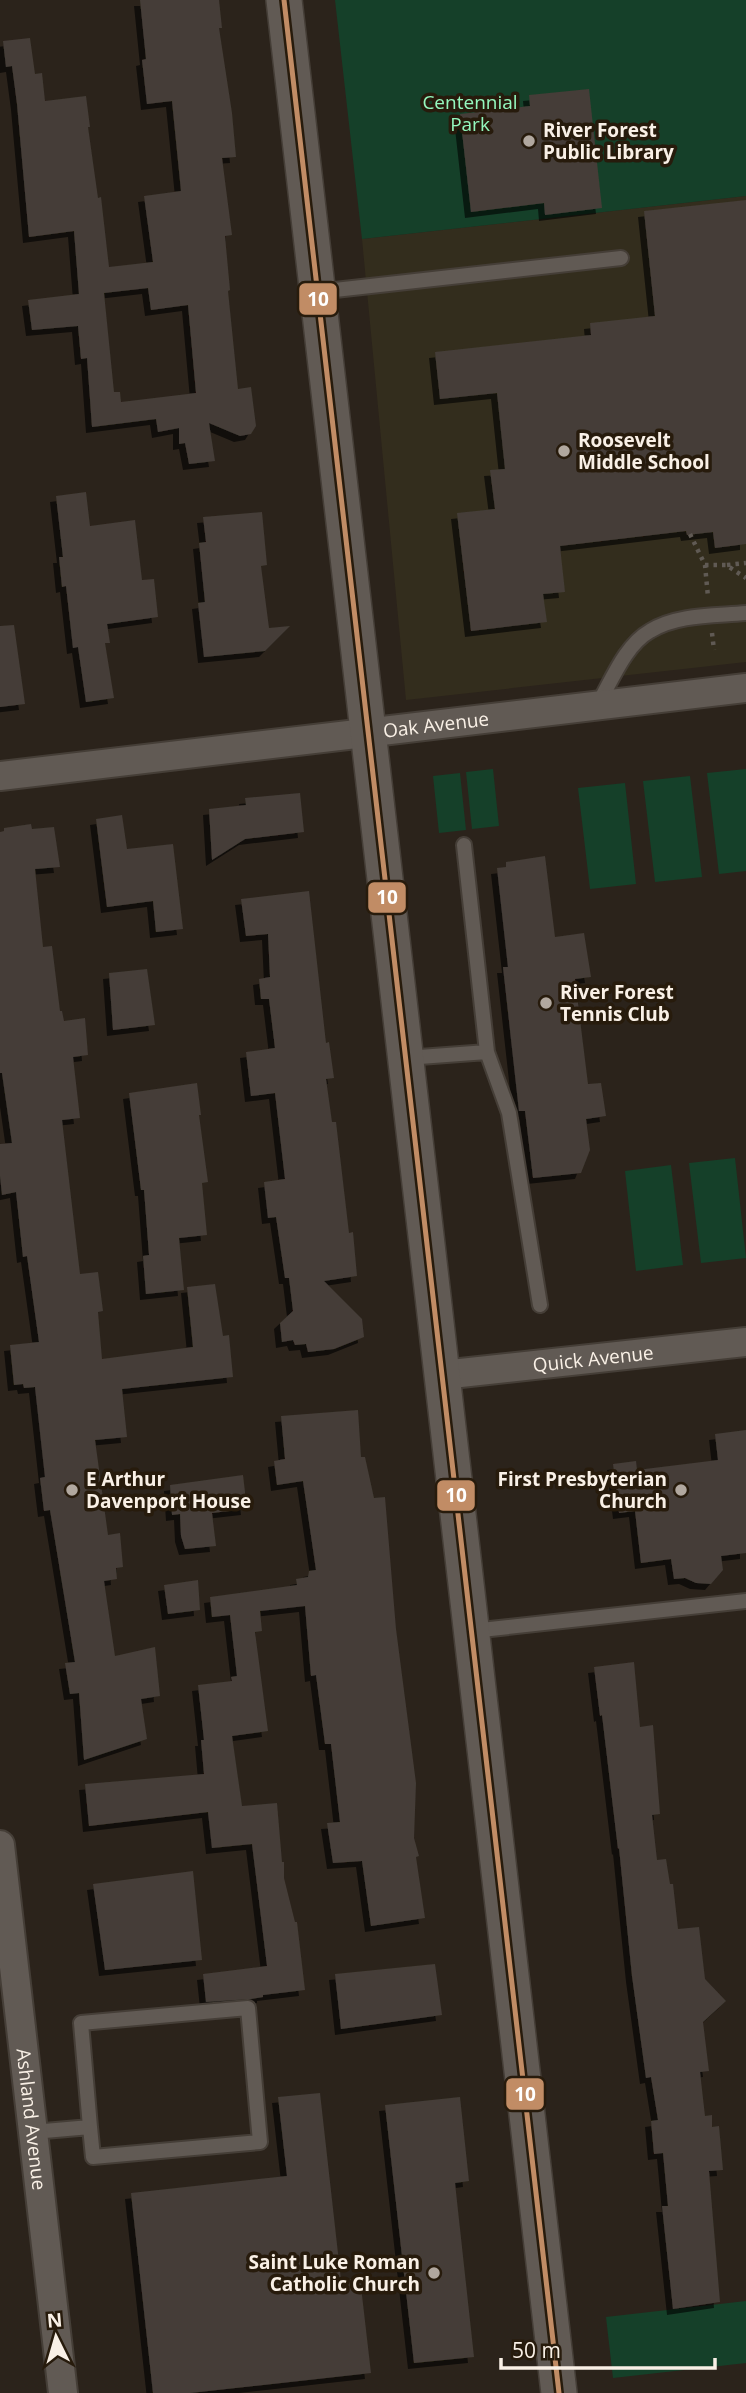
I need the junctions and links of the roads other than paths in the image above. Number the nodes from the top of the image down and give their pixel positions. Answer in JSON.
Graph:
{"nodes":[{"id":1,"x":284,"y":0,"type":"edge"},
{"id":2,"x":621,"y":258,"type":"dead end"},
{"id":3,"x":317,"y":292,"type":"junction"},
{"id":4,"x":746,"y":613,"type":"edge"},
{"id":5,"x":746,"y":688,"type":"edge"},
{"id":6,"x":597,"y":706,"type":"junction"},
{"id":7,"x":368,"y":733,"type":"junction"},
{"id":8,"x":0,"y":776,"type":"edge"},
{"id":9,"x":464,"y":845,"type":"dead end"},
{"id":10,"x":487,"y":1052,"type":"junction"},
{"id":11,"x":406,"y":1058,"type":"junction"},
{"id":12,"x":540,"y":1305,"type":"dead end"},
{"id":13,"x":746,"y":1342,"type":"edge"},
{"id":14,"x":442,"y":1375,"type":"junction"},
{"id":15,"x":746,"y":1601,"type":"edge"},
{"id":16,"x":472,"y":1631,"type":"junction"},
{"id":17,"x":0,"y":1845,"type":"edge"},
{"id":18,"x":90,"y":2127,"type":"junction"},
{"id":19,"x":33,"y":2132,"type":"junction"},
{"id":20,"x":63,"y":2393,"type":"edge"},
{"id":21,"x":559,"y":2393,"type":"edge"}],
"edges":[{"from":1,"to":3,"type":"street"},
{"from":2,"to":3,"type":"lane"},
{"from":3,"to":7,"type":"street"},
{"from":4,"to":6,"type":"lane"},
{"from":5,"to":6,"type":"street","name":"Oak Avenue"},
{"from":6,"to":7,"type":"street","name":"Oak Avenue"},
{"from":7,"to":8,"type":"street","name":"Oak Avenue"},
{"from":7,"to":11,"type":"street"},
{"from":9,"to":10,"type":"lane"},
{"from":10,"to":11,"type":"lane"},
{"from":10,"to":12,"type":"lane"},
{"from":11,"to":14,"type":"street"},
{"from":13,"to":14,"type":"street","name":"Quick Avenue"},
{"from":14,"to":16,"type":"street"},
{"from":15,"to":16,"type":"lane"},
{"from":16,"to":21,"type":"street"},
{"from":17,"to":19,"type":"street","name":"Ashland Avenue"},
{"from":18,"to":18,"type":"lane"},
{"from":18,"to":19,"type":"lane"},
{"from":19,"to":20,"type":"street","name":"Ashland Avenue"}]}
